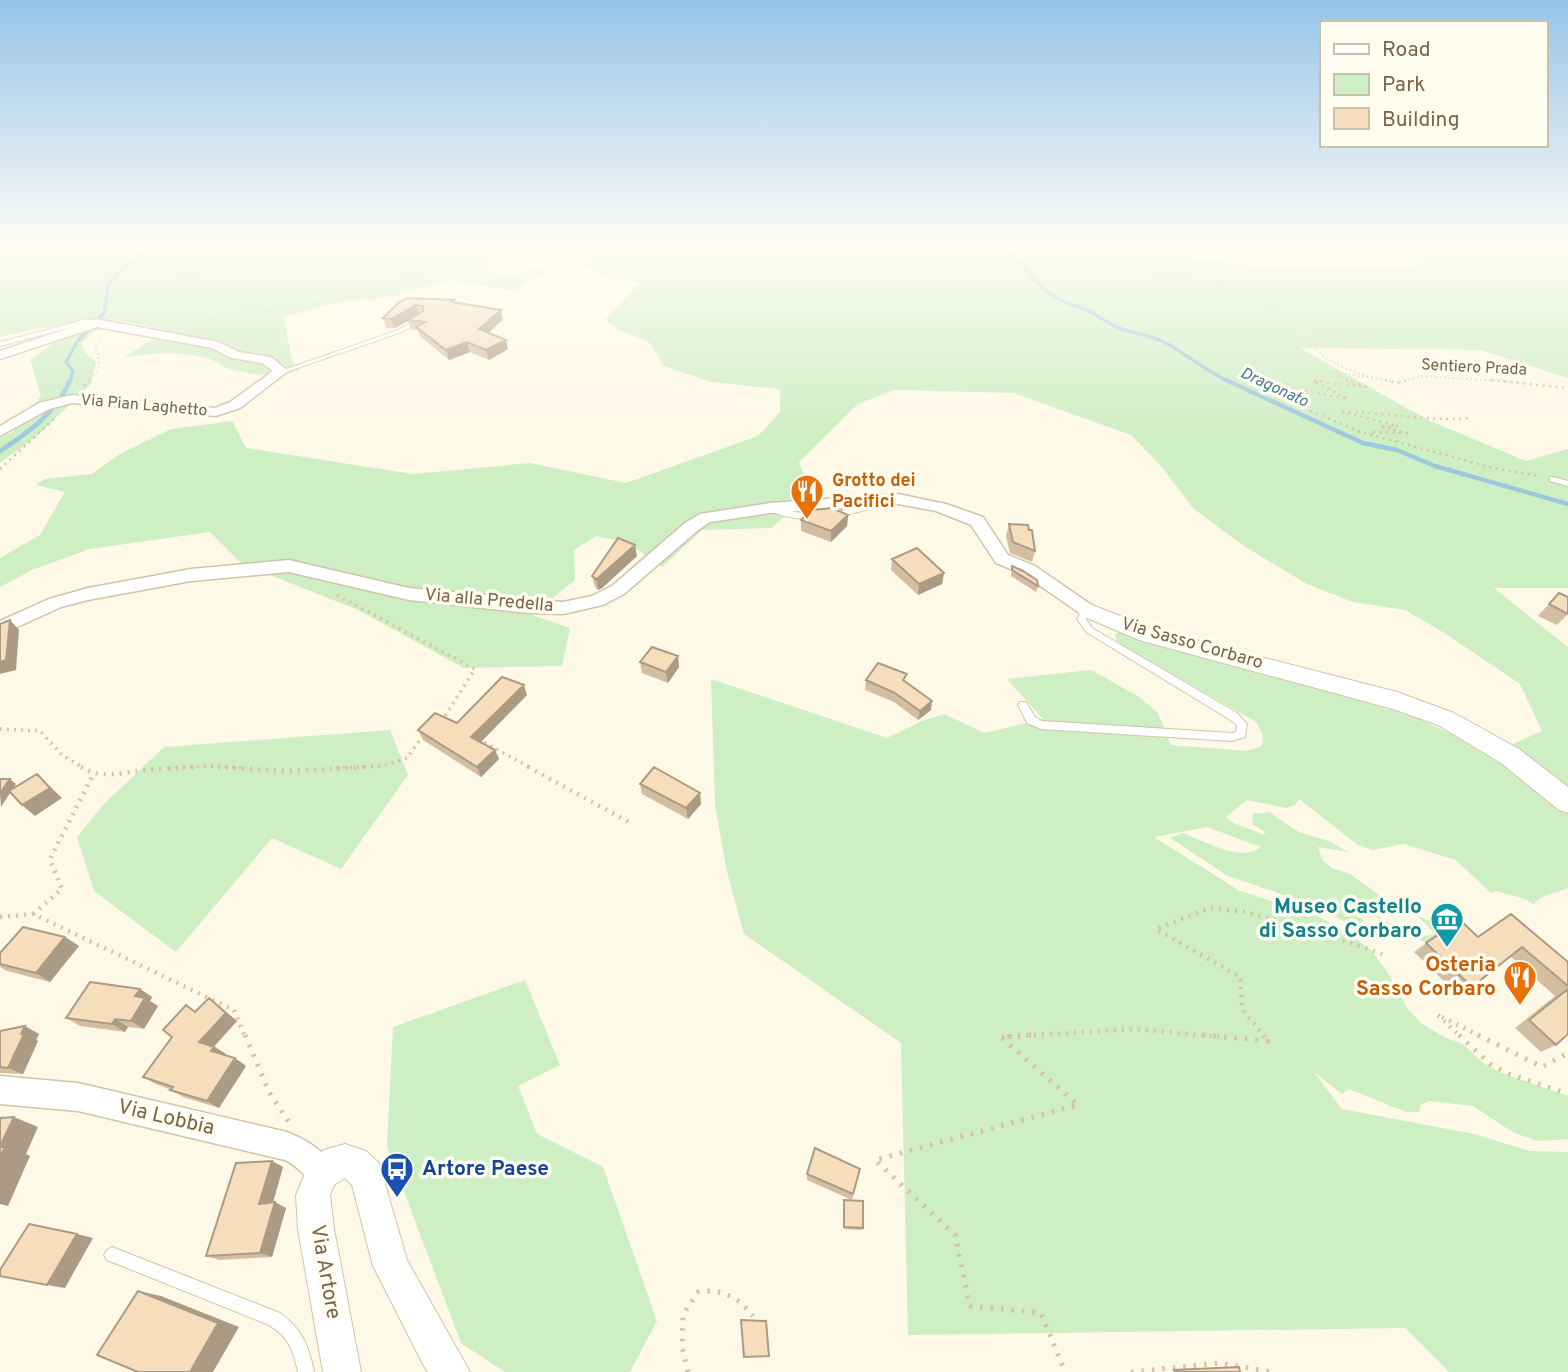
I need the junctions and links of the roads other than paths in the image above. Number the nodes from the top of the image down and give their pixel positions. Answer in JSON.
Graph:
{"nodes":[{"id":1,"x":422,"y":318,"type":"edge"},
{"id":2,"x":101,"y":323,"type":"junction"},
{"id":3,"x":0,"y":344,"type":"edge"},
{"id":4,"x":0,"y":355,"type":"edge"},
{"id":5,"x":281,"y":372,"type":"junction"},
{"id":6,"x":0,"y":432,"type":"edge"},
{"id":7,"x":1553,"y":479,"type":"road end"},
{"id":8,"x":1568,"y":484,"type":"edge"},
{"id":9,"x":1087,"y":610,"type":"junction"},
{"id":10,"x":0,"y":629,"type":"edge"},
{"id":11,"x":1023,"y":705,"type":"dead end"},
{"id":12,"x":1568,"y":802,"type":"edge"},
{"id":13,"x":0,"y":1090,"type":"edge"},
{"id":14,"x":322,"y":1173,"type":"junction"},
{"id":15,"x":112,"y":1255,"type":"dead end"},
{"id":16,"x":306,"y":1372,"type":"edge"},
{"id":17,"x":342,"y":1372,"type":"edge"},
{"id":18,"x":451,"y":1372,"type":"edge"}],
"edges":[{"from":1,"to":5,"type":"lane"},
{"from":2,"to":3,"type":"lane"},
{"from":2,"to":4,"type":"street"},
{"from":2,"to":5,"type":"street"},
{"from":5,"to":6,"type":"street","name":"Via Pian Laghetto"},
{"from":7,"to":8,"type":"lane"},
{"from":9,"to":10,"type":"street","name":"Via alla Predella"},
{"from":9,"to":11,"type":"lane","name":"Via Sasso Corbaro"},
{"from":9,"to":12,"type":"street","name":"Via Sasso Corbaro"},
{"from":13,"to":14,"type":"street","name":"Via Lobbia"},
{"from":14,"to":17,"type":"street","name":"Via Artore"},
{"from":14,"to":18,"type":"street"},
{"from":15,"to":16,"type":"lane"}]}
